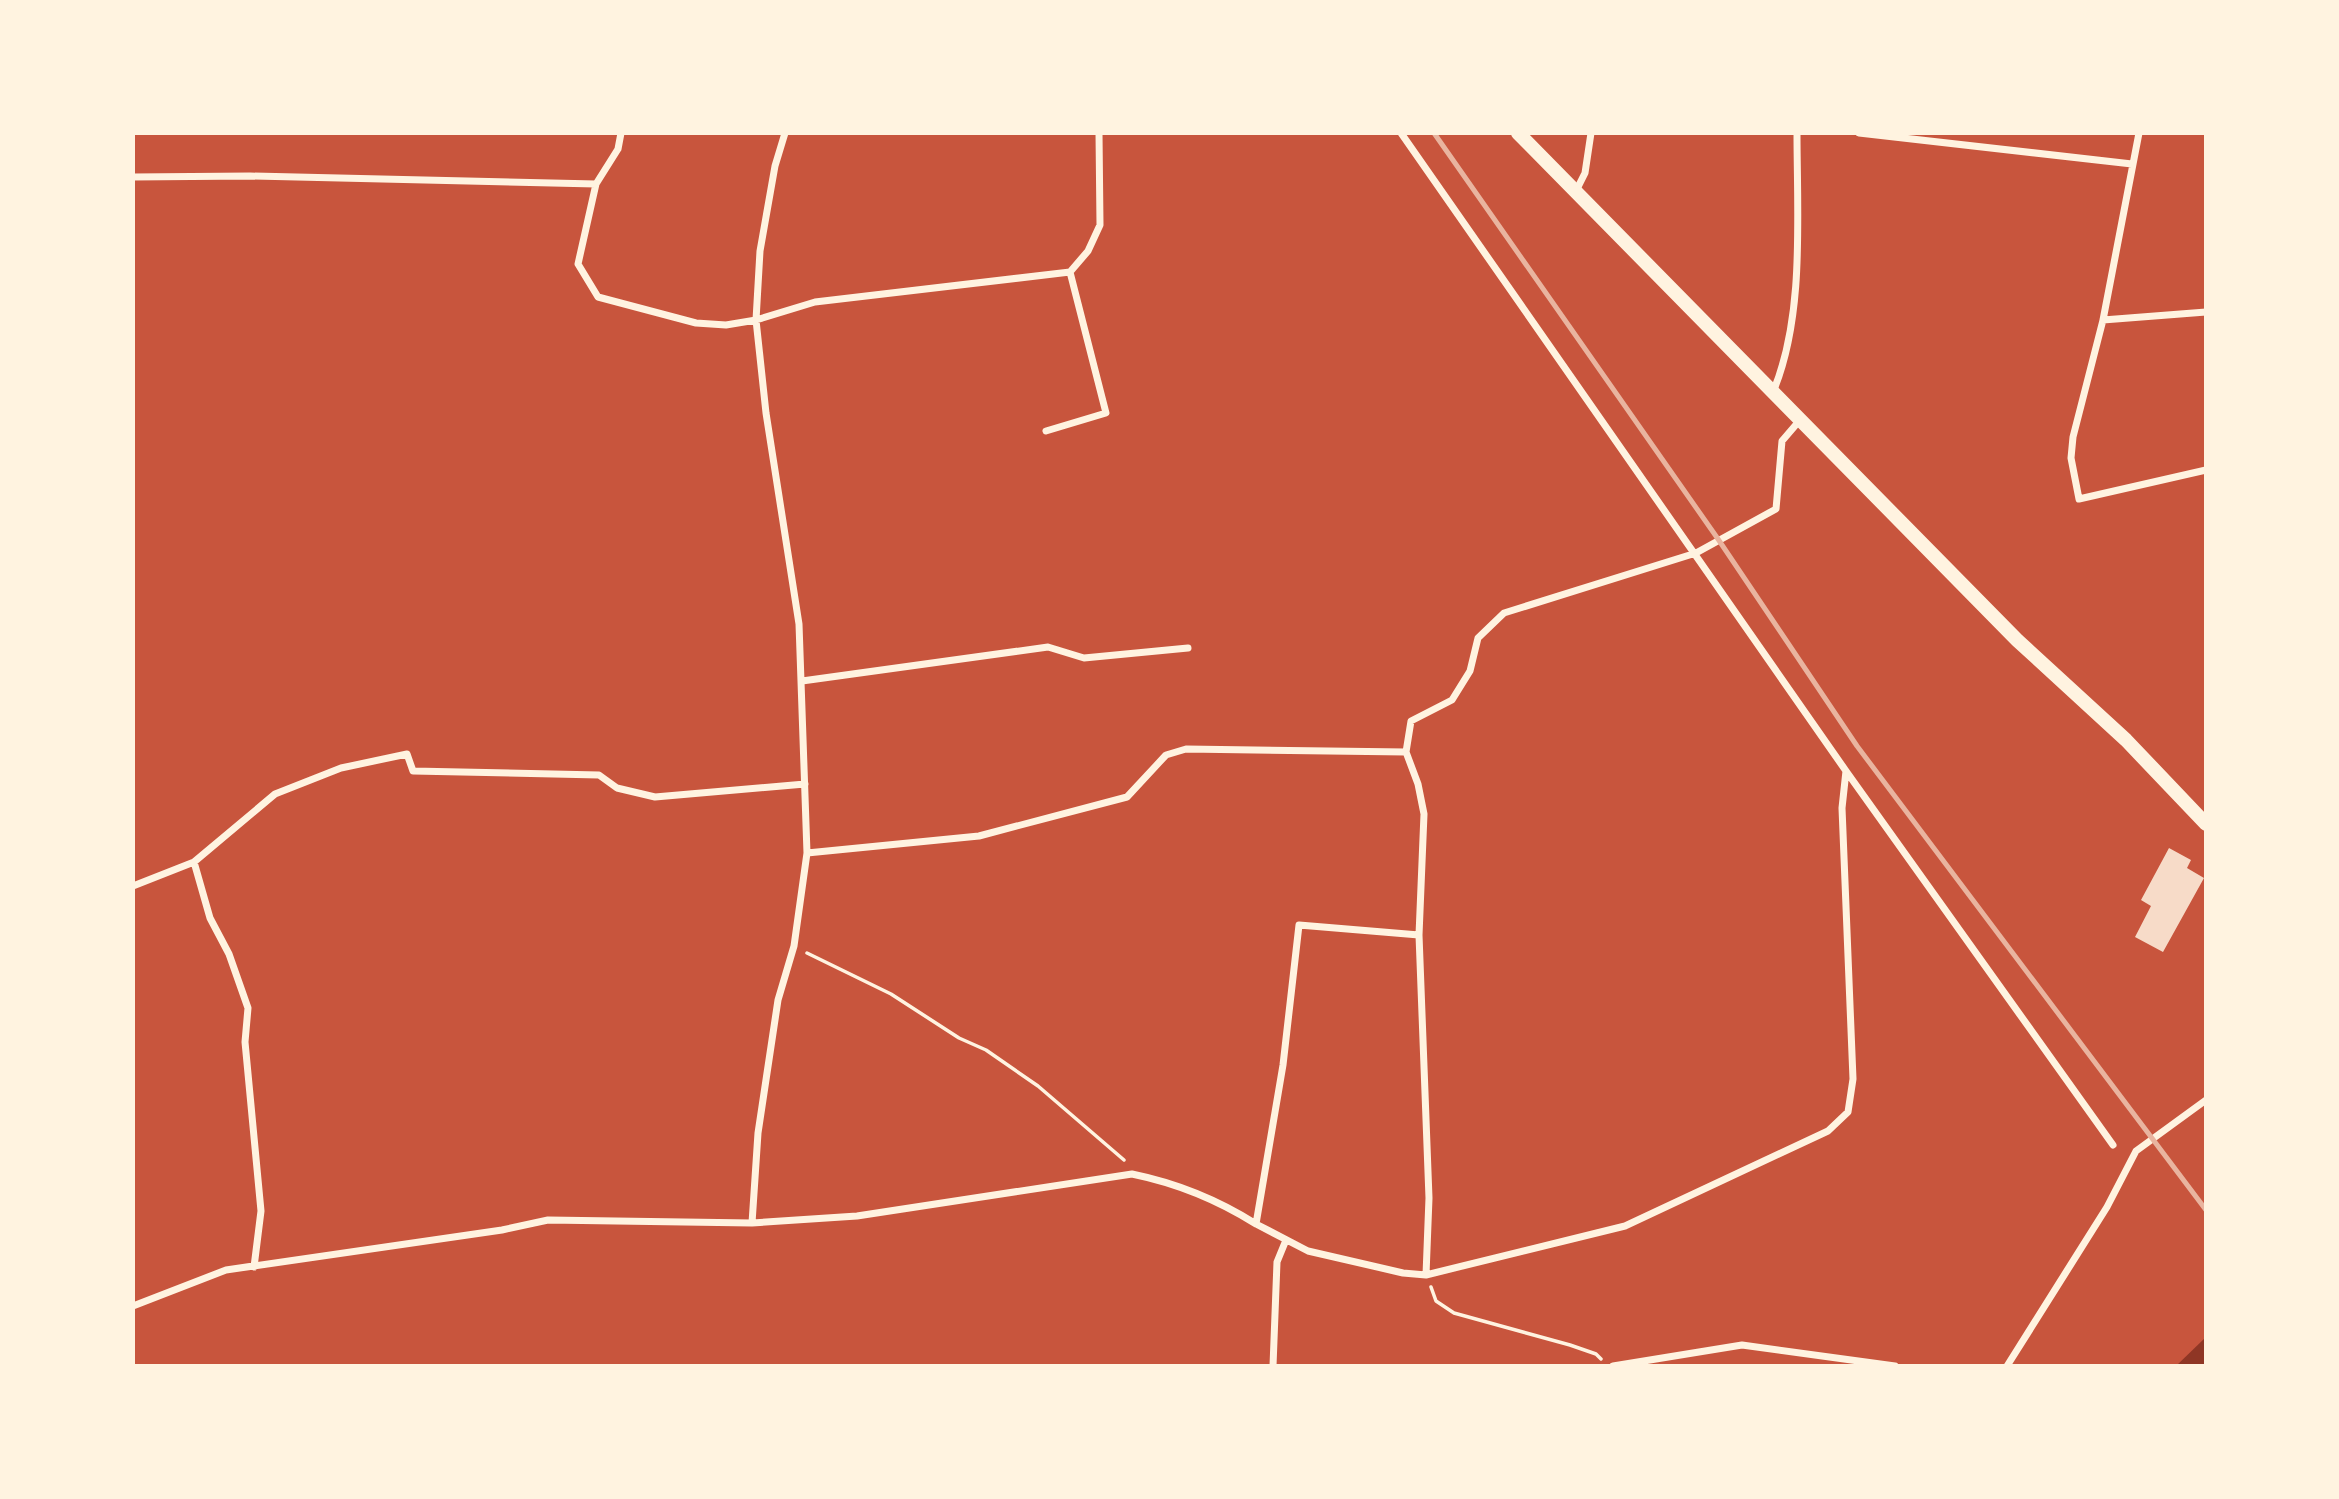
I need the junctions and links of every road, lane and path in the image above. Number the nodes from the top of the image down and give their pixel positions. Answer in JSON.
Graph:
{"nodes":[{"id":1,"x":621,"y":133,"type":"edge"},
{"id":2,"x":785,"y":133,"type":"edge"},
{"id":3,"x":1099,"y":133,"type":"edge"},
{"id":4,"x":1401,"y":133,"type":"edge"},
{"id":5,"x":1518,"y":133,"type":"edge"},
{"id":6,"x":1591,"y":133,"type":"edge"},
{"id":7,"x":1797,"y":133,"type":"edge"},
{"id":8,"x":1858,"y":133,"type":"edge"},
{"id":9,"x":2139,"y":133,"type":"edge"},
{"id":10,"x":2132,"y":164,"type":"junction"},
{"id":11,"x":133,"y":177,"type":"edge"},
{"id":12,"x":596,"y":184,"type":"junction"},
{"id":13,"x":1576,"y":191,"type":"junction"},
{"id":14,"x":1070,"y":272,"type":"junction"},
{"id":15,"x":2206,"y":312,"type":"edge"},
{"id":16,"x":756,"y":320,"type":"junction"},
{"id":17,"x":2103,"y":320,"type":"junction"},
{"id":18,"x":1772,"y":393,"type":"junction"},
{"id":19,"x":1800,"y":420,"type":"junction"},
{"id":20,"x":1046,"y":431,"type":"dead end"},
{"id":21,"x":2206,"y":470,"type":"edge"},
{"id":22,"x":1696,"y":553,"type":"junction"},
{"id":23,"x":1188,"y":648,"type":"dead end"},
{"id":24,"x":802,"y":681,"type":"junction"},
{"id":25,"x":1406,"y":752,"type":"junction"},
{"id":26,"x":1846,"y":771,"type":"junction"},
{"id":27,"x":805,"y":784,"type":"junction"},
{"id":28,"x":2206,"y":824,"type":"edge"},
{"id":29,"x":807,"y":853,"type":"junction"},
{"id":30,"x":194,"y":862,"type":"junction"},
{"id":31,"x":133,"y":886,"type":"edge"},
{"id":32,"x":1419,"y":935,"type":"junction"},
{"id":33,"x":794,"y":946,"type":"junction"},
{"id":34,"x":2206,"y":1100,"type":"edge"},
{"id":35,"x":2113,"y":1145,"type":"dead end"},
{"id":36,"x":1132,"y":1174,"type":"junction"},
{"id":37,"x":752,"y":1223,"type":"junction"},
{"id":38,"x":1256,"y":1224,"type":"junction"},
{"id":39,"x":1286,"y":1240,"type":"junction"},
{"id":40,"x":254,"y":1267,"type":"junction"},
{"id":41,"x":1426,"y":1275,"type":"junction"},
{"id":42,"x":133,"y":1306,"type":"edge"},
{"id":43,"x":1273,"y":1366,"type":"edge"},
{"id":44,"x":1606,"y":1366,"type":"edge"},
{"id":45,"x":1613,"y":1366,"type":"edge"},
{"id":46,"x":1895,"y":1366,"type":"edge"},
{"id":47,"x":2007,"y":1366,"type":"edge"}],
"edges":[{"from":1,"to":12,"type":"street"},
{"from":2,"to":16,"type":"street"},
{"from":3,"to":14,"type":"street"},
{"from":4,"to":22,"type":"street"},
{"from":5,"to":13,"type":"main road"},
{"from":6,"to":13,"type":"street"},
{"from":7,"to":18,"type":"street"},
{"from":8,"to":10,"type":"street"},
{"from":9,"to":10,"type":"street"},
{"from":10,"to":17,"type":"street"},
{"from":11,"to":12,"type":"street"},
{"from":12,"to":16,"type":"street"},
{"from":13,"to":18,"type":"main road"},
{"from":14,"to":16,"type":"street"},
{"from":14,"to":20,"type":"street"},
{"from":15,"to":17,"type":"street"},
{"from":16,"to":24,"type":"street"},
{"from":17,"to":21,"type":"street"},
{"from":18,"to":19,"type":"main road"},
{"from":19,"to":22,"type":"street"},
{"from":19,"to":28,"type":"main road"},
{"from":22,"to":25,"type":"street"},
{"from":22,"to":26,"type":"street"},
{"from":23,"to":24,"type":"street"},
{"from":24,"to":27,"type":"street"},
{"from":25,"to":29,"type":"street"},
{"from":25,"to":32,"type":"street"},
{"from":26,"to":35,"type":"street"},
{"from":26,"to":41,"type":"street"},
{"from":27,"to":29,"type":"street"},
{"from":27,"to":30,"type":"street"},
{"from":29,"to":33,"type":"street"},
{"from":30,"to":31,"type":"street"},
{"from":30,"to":40,"type":"street"},
{"from":32,"to":38,"type":"street"},
{"from":32,"to":41,"type":"street"},
{"from":33,"to":36,"type":"path"},
{"from":33,"to":37,"type":"street"},
{"from":34,"to":47,"type":"street"},
{"from":36,"to":37,"type":"street"},
{"from":36,"to":38,"type":"street"},
{"from":37,"to":40,"type":"street"},
{"from":38,"to":39,"type":"street"},
{"from":39,"to":41,"type":"street"},
{"from":39,"to":43,"type":"street"},
{"from":40,"to":42,"type":"street"},
{"from":41,"to":44,"type":"path"},
{"from":45,"to":46,"type":"street"}]}
